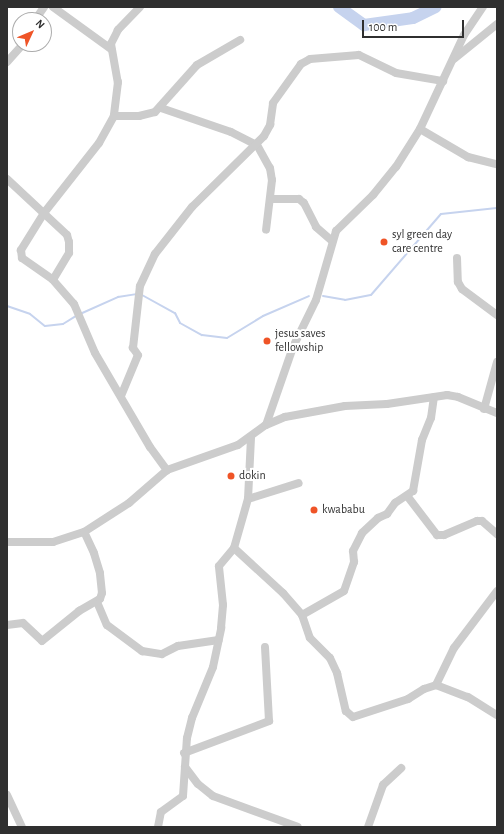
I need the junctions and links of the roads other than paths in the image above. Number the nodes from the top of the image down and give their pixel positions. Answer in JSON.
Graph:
{"nodes":[{"id":1,"x":53,"y":7,"type":"edge"},
{"id":2,"x":140,"y":7,"type":"edge"},
{"id":3,"x":483,"y":7,"type":"edge"},
{"id":4,"x":497,"y":24,"type":"edge"},
{"id":5,"x":240,"y":40,"type":"dead end"},
{"id":6,"x":111,"y":49,"type":"junction"},
{"id":7,"x":16,"y":52,"type":"edge"},
{"id":8,"x":454,"y":59,"type":"junction"},
{"id":9,"x":7,"y":62,"type":"edge"},
{"id":10,"x":443,"y":81,"type":"junction"},
{"id":11,"x":160,"y":108,"type":"junction"},
{"id":12,"x":114,"y":116,"type":"junction"},
{"id":13,"x":420,"y":129,"type":"junction"},
{"id":14,"x":257,"y":145,"type":"junction"},
{"id":15,"x":497,"y":164,"type":"edge"},
{"id":16,"x":7,"y":179,"type":"edge"},
{"id":17,"x":270,"y":199,"type":"junction"},
{"id":18,"x":44,"y":213,"type":"junction"},
{"id":19,"x":266,"y":230,"type":"dead end"},
{"id":20,"x":332,"y":241,"type":"junction"},
{"id":21,"x":457,"y":258,"type":"dead end"},
{"id":22,"x":54,"y":280,"type":"junction"},
{"id":23,"x":497,"y":315,"type":"edge"},
{"id":24,"x":497,"y":362,"type":"edge"},
{"id":25,"x":121,"y":396,"type":"junction"},
{"id":26,"x":434,"y":397,"type":"junction"},
{"id":27,"x":484,"y":409,"type":"junction"},
{"id":28,"x":497,"y":414,"type":"edge"},
{"id":29,"x":266,"y":425,"type":"junction"},
{"id":30,"x":251,"y":437,"type":"junction"},
{"id":31,"x":167,"y":470,"type":"junction"},
{"id":32,"x":299,"y":483,"type":"dead end"},
{"id":33,"x":408,"y":497,"type":"junction"},
{"id":34,"x":248,"y":499,"type":"junction"},
{"id":35,"x":84,"y":532,"type":"junction"},
{"id":36,"x":497,"y":534,"type":"edge"},
{"id":37,"x":7,"y":542,"type":"edge"},
{"id":38,"x":234,"y":548,"type":"junction"},
{"id":39,"x":497,"y":591,"type":"edge"},
{"id":40,"x":97,"y":602,"type":"junction"},
{"id":41,"x":302,"y":615,"type":"junction"},
{"id":42,"x":7,"y":625,"type":"edge"},
{"id":43,"x":219,"y":640,"type":"junction"},
{"id":44,"x":265,"y":647,"type":"dead end"},
{"id":45,"x":436,"y":685,"type":"junction"},
{"id":46,"x":497,"y":715,"type":"edge"},
{"id":47,"x":184,"y":753,"type":"junction"},
{"id":48,"x":185,"y":767,"type":"junction"},
{"id":49,"x":401,"y":768,"type":"dead end"},
{"id":50,"x":7,"y":795,"type":"edge"},
{"id":51,"x":371,"y":826,"type":"edge"},
{"id":52,"x":22,"y":827,"type":"edge"},
{"id":53,"x":158,"y":827,"type":"edge"},
{"id":54,"x":298,"y":827,"type":"edge"}],
"edges":[{"from":1,"to":6,"type":"street"},
{"from":2,"to":6,"type":"street"},
{"from":3,"to":8,"type":"street"},
{"from":4,"to":8,"type":"street"},
{"from":5,"to":11,"type":"street"},
{"from":6,"to":12,"type":"street"},
{"from":7,"to":9,"type":"street"},
{"from":8,"to":10,"type":"street"},
{"from":10,"to":13,"type":"street"},
{"from":10,"to":14,"type":"street"},
{"from":11,"to":12,"type":"street"},
{"from":11,"to":14,"type":"street"},
{"from":12,"to":18,"type":"street"},
{"from":13,"to":15,"type":"street"},
{"from":13,"to":20,"type":"street"},
{"from":14,"to":17,"type":"street"},
{"from":14,"to":25,"type":"street"},
{"from":16,"to":18,"type":"street"},
{"from":17,"to":19,"type":"street"},
{"from":17,"to":20,"type":"street"},
{"from":18,"to":22,"type":"street"},
{"from":18,"to":22,"type":"street"},
{"from":20,"to":29,"type":"street"},
{"from":21,"to":23,"type":"street"},
{"from":22,"to":25,"type":"street"},
{"from":24,"to":27,"type":"street"},
{"from":25,"to":31,"type":"street"},
{"from":26,"to":27,"type":"street"},
{"from":26,"to":29,"type":"street"},
{"from":26,"to":33,"type":"street"},
{"from":27,"to":28,"type":"street"},
{"from":29,"to":30,"type":"street"},
{"from":30,"to":31,"type":"street"},
{"from":30,"to":34,"type":"street"},
{"from":31,"to":35,"type":"street"},
{"from":32,"to":34,"type":"street"},
{"from":33,"to":36,"type":"street"},
{"from":33,"to":41,"type":"street"},
{"from":34,"to":38,"type":"street"},
{"from":35,"to":37,"type":"street"},
{"from":35,"to":40,"type":"street"},
{"from":38,"to":41,"type":"street"},
{"from":38,"to":43,"type":"street"},
{"from":39,"to":45,"type":"street"},
{"from":40,"to":42,"type":"street"},
{"from":40,"to":43,"type":"street"},
{"from":41,"to":45,"type":"street"},
{"from":43,"to":47,"type":"street"},
{"from":44,"to":47,"type":"street"},
{"from":45,"to":46,"type":"street"},
{"from":47,"to":48,"type":"street"},
{"from":48,"to":53,"type":"street"},
{"from":48,"to":54,"type":"street"},
{"from":49,"to":51,"type":"street"},
{"from":50,"to":52,"type":"street"}]}
